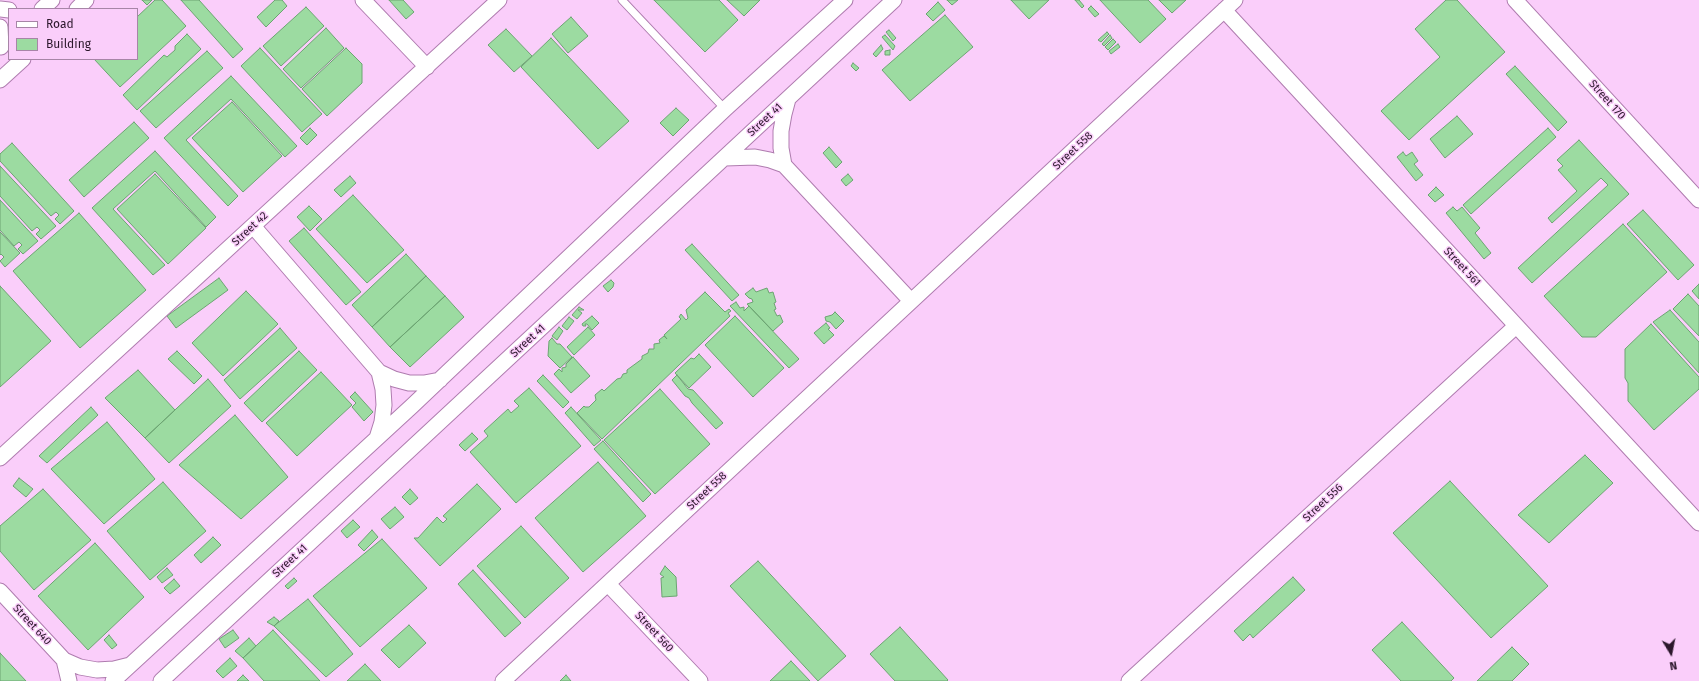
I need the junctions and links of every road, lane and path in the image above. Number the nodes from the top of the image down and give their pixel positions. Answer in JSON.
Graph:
{"nodes":[{"id":1,"x":86,"y":0,"type":"edge"},
{"id":2,"x":364,"y":0,"type":"edge"},
{"id":3,"x":500,"y":0,"type":"edge"},
{"id":4,"x":622,"y":0,"type":"edge"},
{"id":5,"x":845,"y":0,"type":"edge"},
{"id":6,"x":894,"y":0,"type":"edge"},
{"id":7,"x":1516,"y":0,"type":"edge"},
{"id":8,"x":1230,"y":5,"type":"edge"},
{"id":9,"x":77,"y":8,"type":"edge"},
{"id":10,"x":0,"y":27,"type":"edge"},
{"id":11,"x":3,"y":45,"type":"edge"},
{"id":12,"x":22,"y":60,"type":"edge"},
{"id":13,"x":427,"y":67,"type":"junction"},
{"id":14,"x":0,"y":80,"type":"edge"},
{"id":15,"x":789,"y":98,"type":"junction"},
{"id":16,"x":725,"y":109,"type":"junction"},
{"id":17,"x":725,"y":158,"type":"junction"},
{"id":18,"x":784,"y":165,"type":"junction"},
{"id":19,"x":1699,"y":200,"type":"edge"},
{"id":20,"x":253,"y":226,"type":"junction"},
{"id":21,"x":911,"y":301,"type":"junction"},
{"id":22,"x":1516,"y":326,"type":"junction"},
{"id":23,"x":380,"y":372,"type":"junction"},
{"id":24,"x":440,"y":380,"type":"junction"},
{"id":25,"x":377,"y":438,"type":"junction"},
{"id":26,"x":0,"y":458,"type":"edge"},
{"id":27,"x":1699,"y":523,"type":"edge"},
{"id":28,"x":608,"y":584,"type":"junction"},
{"id":29,"x":0,"y":591,"type":"edge"},
{"id":30,"x":64,"y":660,"type":"junction"},
{"id":31,"x":131,"y":665,"type":"junction"},
{"id":32,"x":69,"y":681,"type":"edge"},
{"id":33,"x":113,"y":681,"type":"edge"},
{"id":34,"x":161,"y":681,"type":"edge"},
{"id":35,"x":503,"y":681,"type":"edge"},
{"id":36,"x":700,"y":681,"type":"edge"},
{"id":37,"x":1129,"y":681,"type":"edge"}],
"edges":[{"from":1,"to":9,"type":"street"},
{"from":2,"to":13,"type":"street"},
{"from":3,"to":13,"type":"street","name":"Street 42"},
{"from":4,"to":16,"type":"lane"},
{"from":5,"to":16,"type":"street"},
{"from":6,"to":15,"type":"street","name":"Street 41"},
{"from":7,"to":19,"type":"street","name":"Street 170"},
{"from":8,"to":21,"type":"street","name":"Street 558"},
{"from":8,"to":22,"type":"street","name":"Street 561"},
{"from":10,"to":11,"type":"street"},
{"from":12,"to":14,"type":"street"},
{"from":13,"to":20,"type":"street","name":"Street 42"},
{"from":15,"to":17,"type":"street","name":"Street 41"},
{"from":15,"to":18,"type":"street"},
{"from":16,"to":24,"type":"street"},
{"from":17,"to":18,"type":"street"},
{"from":17,"to":34,"type":"street","name":"Street 41"},
{"from":18,"to":21,"type":"street"},
{"from":20,"to":23,"type":"street"},
{"from":20,"to":26,"type":"street","name":"Street 42"},
{"from":21,"to":28,"type":"street","name":"Street 558"},
{"from":22,"to":27,"type":"street","name":"Street 561"},
{"from":22,"to":37,"type":"street","name":"Street 556"},
{"from":23,"to":24,"type":"street"},
{"from":23,"to":25,"type":"street"},
{"from":24,"to":25,"type":"street"},
{"from":25,"to":31,"type":"street"},
{"from":28,"to":35,"type":"street","name":"Street 558"},
{"from":28,"to":36,"type":"street","name":"Street 560"},
{"from":29,"to":30,"type":"street","name":"Street 640"},
{"from":30,"to":31,"type":"street","name":"Street 640"},
{"from":30,"to":32,"type":"street","name":"Street 640"},
{"from":31,"to":33,"type":"street"}]}
